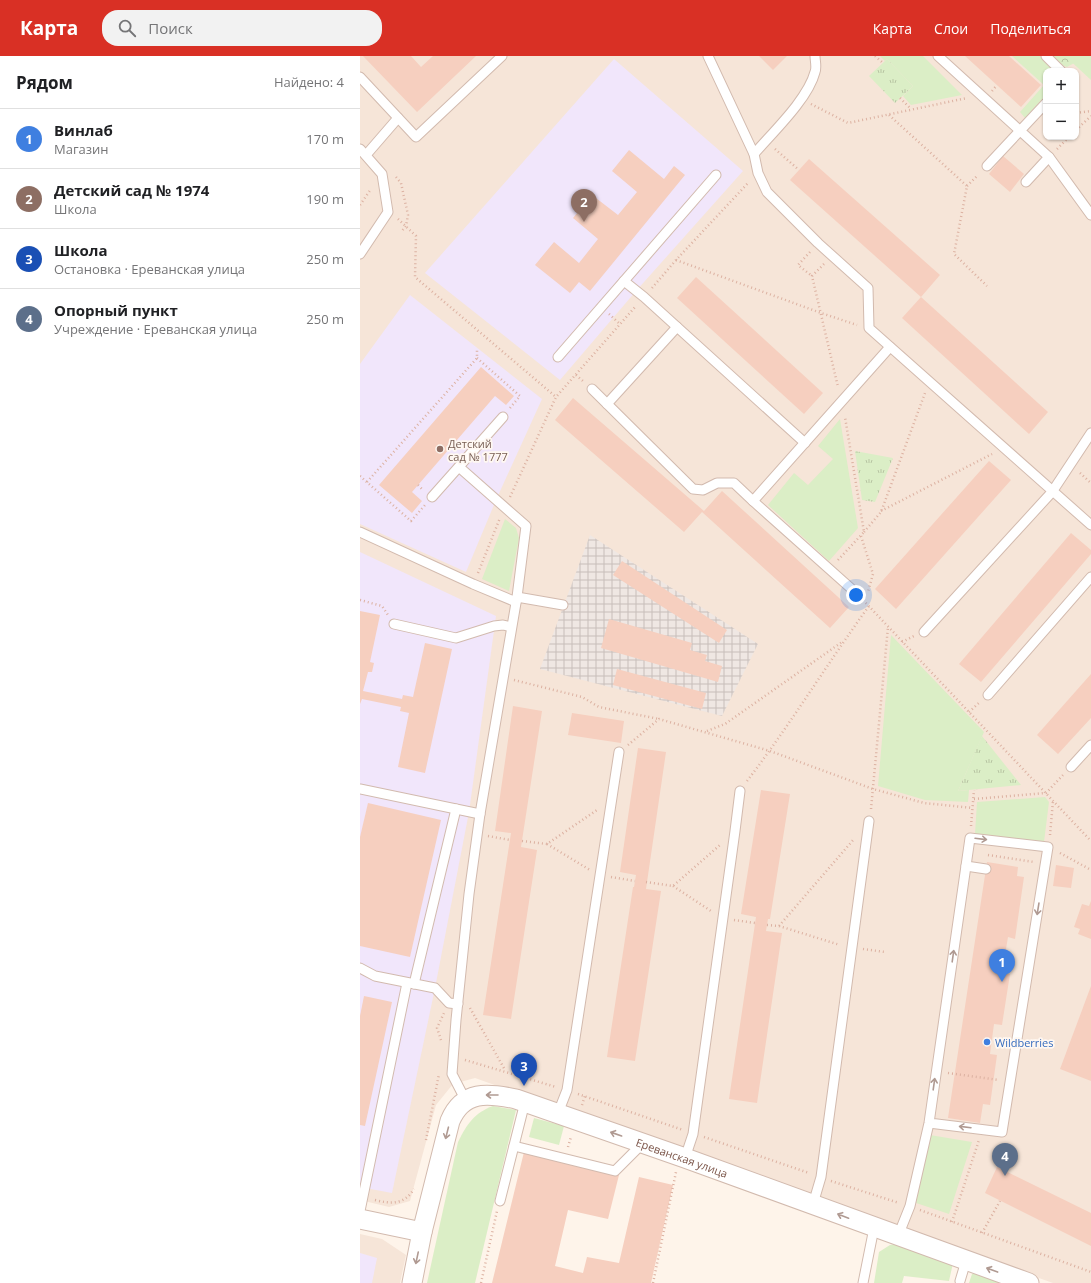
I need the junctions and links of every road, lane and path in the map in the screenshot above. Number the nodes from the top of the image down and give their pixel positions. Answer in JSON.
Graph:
{"nodes":[{"id":1,"x":502,"y":56,"type":"edge"},
{"id":2,"x":708,"y":56,"type":"edge"},
{"id":3,"x":815,"y":56,"type":"edge"},
{"id":4,"x":876,"y":56,"type":"edge"},
{"id":5,"x":938,"y":56,"type":"edge"},
{"id":6,"x":1046,"y":56,"type":"edge"},
{"id":7,"x":883,"y":63,"type":"dead end"},
{"id":8,"x":1058,"y":68,"type":"edge"},
{"id":9,"x":360,"y":77,"type":"edge"},
{"id":10,"x":982,"y":95,"type":"junction"},
{"id":11,"x":900,"y":98,"type":"dead end"},
{"id":12,"x":802,"y":99,"type":"junction"},
{"id":13,"x":1045,"y":104,"type":"edge"},
{"id":14,"x":911,"y":110,"type":"junction"},
{"id":15,"x":1091,"y":111,"type":"edge"},
{"id":16,"x":1079,"y":113,"type":"edge"},
{"id":17,"x":889,"y":115,"type":"junction"},
{"id":18,"x":1091,"y":116,"type":"edge"},
{"id":19,"x":398,"y":118,"type":"junction"},
{"id":20,"x":1079,"y":127,"type":"edge"},
{"id":21,"x":1020,"y":131,"type":"junction"},
{"id":22,"x":1066,"y":140,"type":"edge"},
{"id":23,"x":765,"y":141,"type":"junction"},
{"id":24,"x":363,"y":152,"type":"edge"},
{"id":25,"x":754,"y":154,"type":"junction"},
{"id":26,"x":1049,"y":157,"type":"junction"},
{"id":27,"x":987,"y":166,"type":"joint"},
{"id":28,"x":799,"y":170,"type":"dead end"},
{"id":29,"x":758,"y":173,"type":"junction"},
{"id":30,"x":716,"y":175,"type":"dead end"},
{"id":31,"x":1026,"y":182,"type":"dead end"},
{"id":32,"x":967,"y":186,"type":"junction"},
{"id":33,"x":388,"y":212,"type":"junction"},
{"id":34,"x":1091,"y":215,"type":"edge"},
{"id":35,"x":818,"y":243,"type":"junction"},
{"id":36,"x":360,"y":254,"type":"edge"},
{"id":37,"x":676,"y":260,"type":"junction"},
{"id":38,"x":812,"y":276,"type":"dead end"},
{"id":39,"x":624,"y":281,"type":"junction"},
{"id":40,"x":987,"y":286,"type":"dead end"},
{"id":41,"x":644,"y":297,"type":"junction"},
{"id":42,"x":613,"y":318,"type":"dead end"},
{"id":43,"x":620,"y":324,"type":"junction"},
{"id":44,"x":677,"y":327,"type":"junction"},
{"id":45,"x":869,"y":328,"type":"junction"},
{"id":46,"x":890,"y":347,"type":"junction"},
{"id":47,"x":476,"y":348,"type":"dead end"},
{"id":48,"x":477,"y":358,"type":"junction"},
{"id":49,"x":558,"y":358,"type":"dead end"},
{"id":50,"x":929,"y":382,"type":"junction"},
{"id":51,"x":592,"y":389,"type":"dead end"},
{"id":52,"x":556,"y":397,"type":"junction"},
{"id":53,"x":607,"y":404,"type":"junction"},
{"id":54,"x":503,"y":417,"type":"joint"},
{"id":55,"x":1091,"y":433,"type":"edge"},
{"id":56,"x":805,"y":443,"type":"junction"},
{"id":57,"x":1003,"y":448,"type":"junction"},
{"id":58,"x":458,"y":467,"type":"junction"},
{"id":59,"x":360,"y":476,"type":"edge"},
{"id":60,"x":367,"y":482,"type":"junction"},
{"id":61,"x":1052,"y":492,"type":"junction"},
{"id":62,"x":432,"y":497,"type":"joint"},
{"id":63,"x":753,"y":501,"type":"junction"},
{"id":64,"x":505,"y":507,"type":"junction"},
{"id":65,"x":881,"y":512,"type":"junction"},
{"id":66,"x":1091,"y":525,"type":"edge"},
{"id":67,"x":360,"y":532,"type":"edge"},
{"id":68,"x":864,"y":532,"type":"dead end"},
{"id":69,"x":861,"y":536,"type":"dead end"},
{"id":70,"x":1091,"y":576,"type":"edge"},
{"id":71,"x":473,"y":584,"type":"junction"},
{"id":72,"x":855,"y":592,"type":"joint"},
{"id":73,"x":360,"y":600,"type":"edge"},
{"id":74,"x":516,"y":600,"type":"junction"},
{"id":75,"x":865,"y":603,"type":"junction"},
{"id":76,"x":563,"y":605,"type":"dead end"},
{"id":77,"x":869,"y":606,"type":"junction"},
{"id":78,"x":394,"y":624,"type":"joint"},
{"id":79,"x":511,"y":627,"type":"junction"},
{"id":80,"x":888,"y":627,"type":"junction"},
{"id":81,"x":924,"y":632,"type":"dead end"},
{"id":82,"x":844,"y":640,"type":"junction"},
{"id":83,"x":503,"y":677,"type":"junction"},
{"id":84,"x":988,"y":695,"type":"dead end"},
{"id":85,"x":660,"y":719,"type":"junction"},
{"id":86,"x":706,"y":732,"type":"junction"},
{"id":87,"x":1091,"y":745,"type":"edge"},
{"id":88,"x":770,"y":751,"type":"junction"},
{"id":89,"x":620,"y":752,"type":"joint"},
{"id":90,"x":1071,"y":767,"type":"joint"},
{"id":91,"x":360,"y":789,"type":"edge"},
{"id":92,"x":873,"y":789,"type":"junction"},
{"id":93,"x":974,"y":790,"type":"dead end"},
{"id":94,"x":740,"y":791,"type":"joint"},
{"id":95,"x":1046,"y":793,"type":"junction"},
{"id":96,"x":612,"y":799,"type":"junction"},
{"id":97,"x":974,"y":799,"type":"junction"},
{"id":98,"x":1053,"y":801,"type":"junction"},
{"id":99,"x":973,"y":808,"type":"junction"},
{"id":100,"x":456,"y":809,"type":"junction"},
{"id":101,"x":480,"y":814,"type":"junction"},
{"id":102,"x":869,"y":821,"type":"junction"},
{"id":103,"x":735,"y":831,"type":"junction"},
{"id":104,"x":477,"y":834,"type":"junction"},
{"id":105,"x":970,"y":838,"type":"junction"},
{"id":106,"x":510,"y":840,"type":"dead end"},
{"id":107,"x":522,"y":841,"type":"dead end"},
{"id":108,"x":1091,"y":841,"type":"edge"},
{"id":109,"x":547,"y":844,"type":"junction"},
{"id":110,"x":1048,"y":847,"type":"junction"},
{"id":111,"x":1035,"y":863,"type":"dead end"},
{"id":112,"x":966,"y":866,"type":"junction"},
{"id":113,"x":981,"y":869,"type":"joint"},
{"id":114,"x":1091,"y":870,"type":"edge"},
{"id":115,"x":599,"y":876,"type":"junction"},
{"id":116,"x":634,"y":881,"type":"dead end"},
{"id":117,"x":646,"y":882,"type":"dead end"},
{"id":118,"x":768,"y":925,"type":"dead end"},
{"id":119,"x":779,"y":926,"type":"junction"},
{"id":120,"x":852,"y":948,"type":"junction"},
{"id":121,"x":885,"y":952,"type":"dead end"},
{"id":122,"x":360,"y":968,"type":"edge"},
{"id":123,"x":410,"y":983,"type":"junction"},
{"id":124,"x":459,"y":989,"type":"junction"},
{"id":125,"x":458,"y":1004,"type":"junction"},
{"id":126,"x":948,"y":1065,"type":"dead end"},
{"id":127,"x":505,"y":1071,"type":"dead end"},
{"id":128,"x":1001,"y":1072,"type":"dead end"},
{"id":129,"x":527,"y":1077,"type":"dead end"},
{"id":130,"x":994,"y":1080,"type":"dead end"},
{"id":131,"x":999,"y":1080,"type":"dead end"},
{"id":132,"x":567,"y":1090,"type":"junction"},
{"id":133,"x":466,"y":1101,"type":"junction"},
{"id":134,"x":525,"y":1102,"type":"junction"},
{"id":135,"x":558,"y":1113,"type":"junction"},
{"id":136,"x":929,"y":1123,"type":"junction"},
{"id":137,"x":693,"y":1134,"type":"junction"},
{"id":138,"x":979,"y":1138,"type":"dead end"},
{"id":139,"x":643,"y":1143,"type":"junction"},
{"id":140,"x":514,"y":1146,"type":"junction"},
{"id":141,"x":682,"y":1157,"type":"junction"},
{"id":142,"x":821,"y":1177,"type":"junction"},
{"id":143,"x":363,"y":1198,"type":"junction"},
{"id":144,"x":401,"y":1201,"type":"dead end"},
{"id":145,"x":500,"y":1201,"type":"joint"},
{"id":146,"x":1000,"y":1201,"type":"dead end"},
{"id":147,"x":813,"y":1204,"type":"junction"},
{"id":148,"x":910,"y":1206,"type":"junction"},
{"id":149,"x":360,"y":1211,"type":"edge"},
{"id":150,"x":360,"y":1219,"type":"edge"},
{"id":151,"x":952,"y":1222,"type":"junction"},
{"id":152,"x":874,"y":1228,"type":"junction"},
{"id":153,"x":422,"y":1232,"type":"junction"},
{"id":154,"x":982,"y":1233,"type":"junction"},
{"id":155,"x":898,"y":1236,"type":"junction"},
{"id":156,"x":966,"y":1261,"type":"junction"},
{"id":157,"x":1091,"y":1272,"type":"edge"},
{"id":158,"x":960,"y":1281,"type":"dead end"},
{"id":159,"x":412,"y":1283,"type":"edge"},
{"id":160,"x":481,"y":1283,"type":"edge"},
{"id":161,"x":652,"y":1283,"type":"edge"},
{"id":162,"x":863,"y":1283,"type":"edge"},
{"id":163,"x":1028,"y":1283,"type":"edge"}],
"edges":[{"from":1,"to":19,"type":"lane"},
{"from":2,"to":25,"type":"lane"},
{"from":3,"to":12,"type":"lane"},
{"from":4,"to":7,"type":"path"},
{"from":5,"to":10,"type":"lane"},
{"from":6,"to":8,"type":"lane"},
{"from":9,"to":19,"type":"lane"},
{"from":10,"to":14,"type":"path"},
{"from":10,"to":21,"type":"lane"},
{"from":11,"to":14,"type":"path"},
{"from":12,"to":17,"type":"path"},
{"from":12,"to":23,"type":"lane"},
{"from":13,"to":21,"type":"lane"},
{"from":14,"to":17,"type":"path"},
{"from":15,"to":16,"type":"path"},
{"from":17,"to":32,"type":"path"},
{"from":18,"to":20,"type":"path"},
{"from":19,"to":24,"type":"lane"},
{"from":21,"to":26,"type":"lane"},
{"from":21,"to":27,"type":"lane"},
{"from":22,"to":26,"type":"path"},
{"from":23,"to":25,"type":"lane"},
{"from":23,"to":28,"type":"path"},
{"from":24,"to":33,"type":"lane"},
{"from":25,"to":29,"type":"lane"},
{"from":26,"to":31,"type":"lane"},
{"from":26,"to":34,"type":"lane"},
{"from":27,"to":32,"type":"path"},
{"from":29,"to":35,"type":"lane"},
{"from":29,"to":37,"type":"path"},
{"from":30,"to":39,"type":"lane"},
{"from":32,"to":40,"type":"path"},
{"from":33,"to":36,"type":"lane"},
{"from":33,"to":52,"type":"path"},
{"from":35,"to":38,"type":"path"},
{"from":35,"to":45,"type":"lane"},
{"from":37,"to":41,"type":"path"},
{"from":37,"to":45,"type":"path"},
{"from":39,"to":41,"type":"lane"},
{"from":39,"to":49,"type":"lane"},
{"from":41,"to":43,"type":"path"},
{"from":41,"to":44,"type":"lane"},
{"from":42,"to":43,"type":"path"},
{"from":43,"to":52,"type":"path"},
{"from":44,"to":53,"type":"lane"},
{"from":44,"to":56,"type":"lane"},
{"from":45,"to":46,"type":"lane"},
{"from":46,"to":50,"type":"lane"},
{"from":46,"to":56,"type":"lane"},
{"from":47,"to":48,"type":"path"},
{"from":48,"to":54,"type":"path"},
{"from":48,"to":60,"type":"path"},
{"from":50,"to":57,"type":"lane"},
{"from":50,"to":65,"type":"path"},
{"from":51,"to":53,"type":"lane"},
{"from":52,"to":64,"type":"path"},
{"from":53,"to":63,"type":"lane"},
{"from":54,"to":58,"type":"lane"},
{"from":55,"to":61,"type":"lane"},
{"from":56,"to":63,"type":"lane"},
{"from":57,"to":61,"type":"lane"},
{"from":57,"to":65,"type":"path"},
{"from":58,"to":62,"type":"lane"},
{"from":58,"to":64,"type":"lane"},
{"from":59,"to":60,"type":"path"},
{"from":60,"to":62,"type":"path"},
{"from":61,"to":66,"type":"lane"},
{"from":61,"to":81,"type":"lane"},
{"from":63,"to":72,"type":"lane"},
{"from":64,"to":71,"type":"path"},
{"from":64,"to":74,"type":"lane"},
{"from":65,"to":68,"type":"path"},
{"from":67,"to":71,"type":"lane"},
{"from":69,"to":75,"type":"path"},
{"from":70,"to":84,"type":"lane"},
{"from":71,"to":74,"type":"lane"},
{"from":72,"to":75,"type":"path"},
{"from":73,"to":78,"type":"path"},
{"from":74,"to":76,"type":"lane"},
{"from":74,"to":79,"type":"lane"},
{"from":75,"to":77,"type":"path"},
{"from":77,"to":80,"type":"path"},
{"from":77,"to":82,"type":"path"},
{"from":78,"to":79,"type":"lane"},
{"from":79,"to":83,"type":"lane"},
{"from":80,"to":92,"type":"path"},
{"from":80,"to":95,"type":"path"},
{"from":82,"to":86,"type":"path"},
{"from":82,"to":88,"type":"path"},
{"from":83,"to":85,"type":"path"},
{"from":83,"to":101,"type":"lane"},
{"from":85,"to":86,"type":"path"},
{"from":85,"to":89,"type":"path"},
{"from":86,"to":88,"type":"path"},
{"from":87,"to":90,"type":"lane"},
{"from":88,"to":92,"type":"path"},
{"from":88,"to":94,"type":"path"},
{"from":89,"to":96,"type":"lane"},
{"from":90,"to":95,"type":"path"},
{"from":91,"to":100,"type":"lane"},
{"from":92,"to":99,"type":"path"},
{"from":92,"to":102,"type":"path"},
{"from":93,"to":97,"type":"path"},
{"from":94,"to":103,"type":"lane"},
{"from":95,"to":97,"type":"path"},
{"from":95,"to":98,"type":"path"},
{"from":96,"to":109,"type":"path"},
{"from":96,"to":115,"type":"lane"},
{"from":97,"to":99,"type":"path"},
{"from":98,"to":108,"type":"path"},
{"from":98,"to":110,"type":"path"},
{"from":99,"to":105,"type":"path"},
{"from":100,"to":101,"type":"lane"},
{"from":100,"to":123,"type":"lane"},
{"from":101,"to":104,"type":"lane"},
{"from":102,"to":119,"type":"path"},
{"from":102,"to":120,"type":"lane"},
{"from":103,"to":117,"type":"path"},
{"from":103,"to":137,"type":"lane"},
{"from":104,"to":106,"type":"path"},
{"from":104,"to":124,"type":"lane"},
{"from":105,"to":110,"type":"lane","one_way":true},
{"from":105,"to":112,"type":"lane"},
{"from":107,"to":109,"type":"path"},
{"from":109,"to":115,"type":"path"},
{"from":110,"to":114,"type":"path"},
{"from":110,"to":136,"type":"lane","one_way":true},
{"from":111,"to":113,"type":"path"},
{"from":112,"to":113,"type":"lane"},
{"from":136,"to":112,"type":"lane","one_way":true},
{"from":115,"to":116,"type":"path"},
{"from":115,"to":132,"type":"lane"},
{"from":118,"to":119,"type":"path"},
{"from":119,"to":120,"type":"path"},
{"from":120,"to":121,"type":"path"},
{"from":120,"to":142,"type":"lane"},
{"from":122,"to":123,"type":"lane"},
{"from":123,"to":125,"type":"lane"},
{"from":123,"to":143,"type":"lane"},
{"from":124,"to":125,"type":"lane"},
{"from":124,"to":127,"type":"path"},
{"from":125,"to":133,"type":"lane"},
{"from":126,"to":130,"type":"path"},
{"from":128,"to":131,"type":"path"},
{"from":129,"to":132,"type":"path"},
{"from":132,"to":135,"type":"lane"},
{"from":132,"to":137,"type":"path"},
{"from":134,"to":133,"type":"street","name":"Ереванская улица","one_way":true},
{"from":133,"to":153,"type":"street","name":"Ереванская улица","one_way":true},
{"from":134,"to":135,"type":"street","name":"Ереванская улица"},
{"from":134,"to":140,"type":"lane"},
{"from":139,"to":135,"type":"street","name":"Ереванская улица","one_way":true},
{"from":136,"to":148,"type":"lane"},
{"from":137,"to":141,"type":"lane"},
{"from":137,"to":142,"type":"path"},
{"from":138,"to":151,"type":"path"},
{"from":139,"to":140,"type":"lane"},
{"from":139,"to":141,"type":"street","name":"Ереванская улица"},
{"from":140,"to":145,"type":"lane"},
{"from":141,"to":147,"type":"street","name":"Ереванская улица"},
{"from":141,"to":161,"type":"path"},
{"from":142,"to":147,"type":"lane"},
{"from":142,"to":148,"type":"path"},
{"from":143,"to":144,"type":"path"},
{"from":143,"to":149,"type":"lane"},
{"from":145,"to":160,"type":"path"},
{"from":146,"to":154,"type":"path"},
{"from":152,"to":147,"type":"street","name":"Ереванская улица","one_way":true},
{"from":148,"to":151,"type":"path"},
{"from":148,"to":155,"type":"lane"},
{"from":150,"to":153,"type":"street"},
{"from":151,"to":154,"type":"path"},
{"from":152,"to":155,"type":"street","name":"Ереванская улица"},
{"from":152,"to":162,"type":"lane"},
{"from":153,"to":159,"type":"street","name":"Ереванская улица","one_way":true},
{"from":154,"to":157,"type":"path"},
{"from":155,"to":156,"type":"street","name":"Ереванская улица"},
{"from":156,"to":158,"type":"lane"},
{"from":163,"to":156,"type":"street","name":"Ереванская улица","one_way":true}]}
